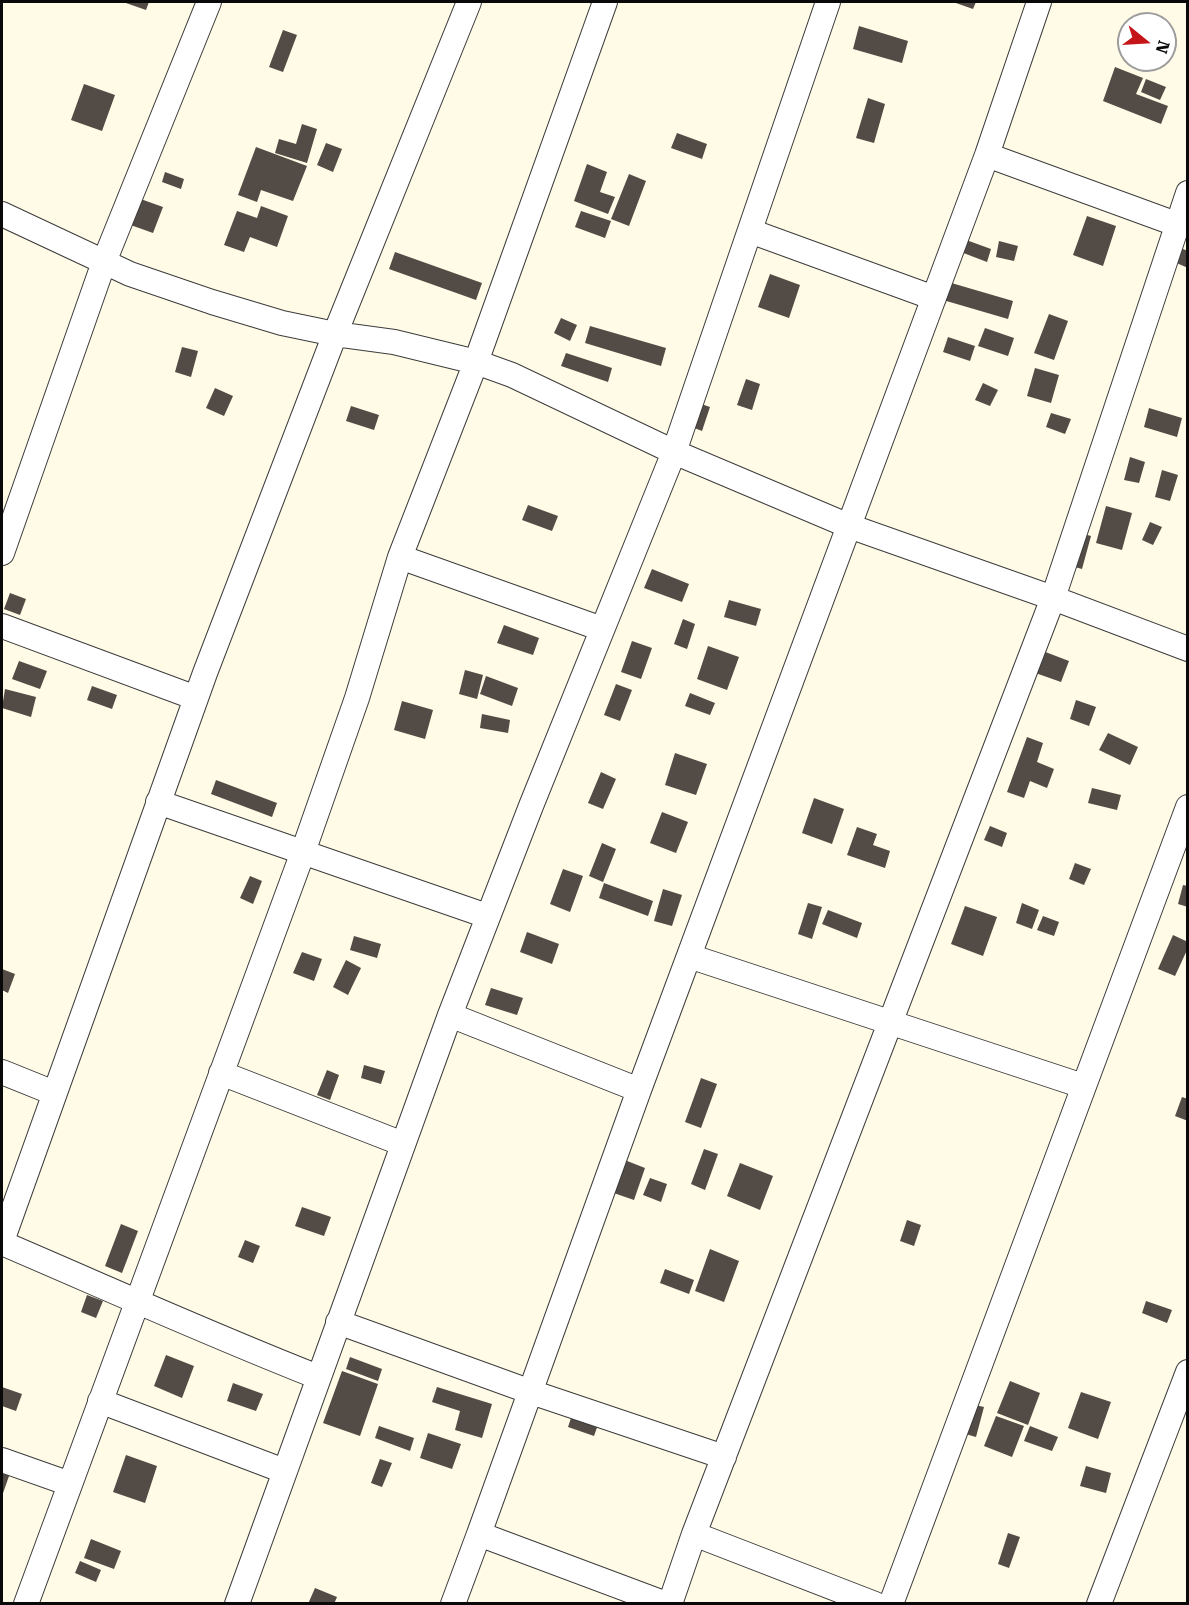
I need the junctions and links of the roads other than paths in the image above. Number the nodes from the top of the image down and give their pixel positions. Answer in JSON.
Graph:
{"nodes":[{"id":1,"x":209,"y":2,"type":"edge"},
{"id":2,"x":469,"y":2,"type":"edge"},
{"id":3,"x":605,"y":2,"type":"edge"},
{"id":4,"x":828,"y":2,"type":"edge"},
{"id":5,"x":1040,"y":2,"type":"edge"},
{"id":6,"x":987,"y":155,"type":"junction"},
{"id":7,"x":1188,"y":193,"type":"edge"},
{"id":8,"x":2,"y":214,"type":"edge"},
{"id":9,"x":1176,"y":224,"type":"junction"},
{"id":10,"x":750,"y":231,"type":"junction"},
{"id":11,"x":104,"y":261,"type":"junction"},
{"id":12,"x":934,"y":298,"type":"junction"},
{"id":13,"x":335,"y":334,"type":"junction"},
{"id":14,"x":476,"y":362,"type":"junction"},
{"id":15,"x":674,"y":452,"type":"junction"},
{"id":16,"x":849,"y":526,"type":"junction"},
{"id":17,"x":2,"y":553,"type":"edge"},
{"id":18,"x":400,"y":557,"type":"junction"},
{"id":19,"x":1053,"y":598,"type":"junction"},
{"id":20,"x":2,"y":626,"type":"edge"},
{"id":21,"x":602,"y":629,"type":"junction"},
{"id":22,"x":1188,"y":648,"type":"edge"},
{"id":23,"x":196,"y":698,"type":"junction"},
{"id":24,"x":158,"y":801,"type":"junction"},
{"id":25,"x":1188,"y":807,"type":"edge"},
{"id":26,"x":303,"y":852,"type":"junction"},
{"id":27,"x":487,"y":916,"type":"junction"},
{"id":28,"x":689,"y":956,"type":"junction"},
{"id":29,"x":450,"y":1015,"type":"junction"},
{"id":30,"x":890,"y":1022,"type":"junction"},
{"id":31,"x":2,"y":1072,"type":"edge"},
{"id":32,"x":221,"y":1073,"type":"junction"},
{"id":33,"x":1083,"y":1086,"type":"junction"},
{"id":34,"x":639,"y":1090,"type":"junction"},
{"id":35,"x":54,"y":1093,"type":"junction"},
{"id":36,"x":403,"y":1144,"type":"junction"},
{"id":37,"x":2,"y":1242,"type":"edge"},
{"id":38,"x":137,"y":1300,"type":"junction"},
{"id":39,"x":338,"y":1322,"type":"junction"},
{"id":40,"x":1188,"y":1372,"type":"edge"},
{"id":41,"x":318,"y":1377,"type":"junction"},
{"id":42,"x":531,"y":1392,"type":"junction"},
{"id":43,"x":100,"y":1401,"type":"junction"},
{"id":44,"x":724,"y":1457,"type":"junction"},
{"id":45,"x":2,"y":1460,"type":"edge"},
{"id":46,"x":284,"y":1471,"type":"junction"},
{"id":47,"x":70,"y":1484,"type":"junction"},
{"id":48,"x":479,"y":1534,"type":"junction"},
{"id":49,"x":694,"y":1534,"type":"junction"},
{"id":50,"x":26,"y":1604,"type":"edge"},
{"id":51,"x":237,"y":1604,"type":"edge"},
{"id":52,"x":453,"y":1604,"type":"edge"},
{"id":53,"x":668,"y":1604,"type":"edge"},
{"id":54,"x":875,"y":1604,"type":"edge"},
{"id":55,"x":891,"y":1604,"type":"edge"},
{"id":56,"x":1099,"y":1604,"type":"edge"}],
"edges":[{"from":1,"to":11,"type":"street"},
{"from":2,"to":13,"type":"street"},
{"from":3,"to":14,"type":"street"},
{"from":4,"to":10,"type":"street"},
{"from":5,"to":6,"type":"street"},
{"from":6,"to":9,"type":"street"},
{"from":6,"to":12,"type":"street"},
{"from":7,"to":9,"type":"street"},
{"from":8,"to":11,"type":"street"},
{"from":9,"to":19,"type":"street"},
{"from":10,"to":12,"type":"street"},
{"from":10,"to":15,"type":"street"},
{"from":11,"to":13,"type":"street"},
{"from":11,"to":17,"type":"street"},
{"from":12,"to":16,"type":"street"},
{"from":13,"to":14,"type":"street"},
{"from":13,"to":23,"type":"street"},
{"from":14,"to":15,"type":"street"},
{"from":14,"to":18,"type":"street"},
{"from":15,"to":16,"type":"street"},
{"from":15,"to":21,"type":"street"},
{"from":16,"to":19,"type":"street"},
{"from":16,"to":28,"type":"street"},
{"from":18,"to":21,"type":"street"},
{"from":18,"to":26,"type":"street"},
{"from":19,"to":22,"type":"street"},
{"from":19,"to":30,"type":"street"},
{"from":20,"to":23,"type":"street"},
{"from":21,"to":27,"type":"street"},
{"from":23,"to":24,"type":"street"},
{"from":24,"to":26,"type":"street"},
{"from":24,"to":35,"type":"street"},
{"from":25,"to":33,"type":"street"},
{"from":26,"to":27,"type":"street"},
{"from":26,"to":32,"type":"street"},
{"from":27,"to":29,"type":"street"},
{"from":28,"to":30,"type":"street"},
{"from":28,"to":34,"type":"street"},
{"from":29,"to":34,"type":"street"},
{"from":29,"to":36,"type":"street"},
{"from":30,"to":33,"type":"street"},
{"from":30,"to":44,"type":"street"},
{"from":31,"to":35,"type":"street"},
{"from":32,"to":36,"type":"street"},
{"from":32,"to":38,"type":"street"},
{"from":33,"to":55,"type":"street"},
{"from":34,"to":42,"type":"street"},
{"from":35,"to":37,"type":"street"},
{"from":36,"to":39,"type":"street"},
{"from":37,"to":38,"type":"street"},
{"from":38,"to":41,"type":"street"},
{"from":38,"to":43,"type":"street"},
{"from":39,"to":41,"type":"street"},
{"from":39,"to":42,"type":"street"},
{"from":40,"to":56,"type":"street"},
{"from":41,"to":46,"type":"street"},
{"from":42,"to":44,"type":"street"},
{"from":42,"to":48,"type":"street"},
{"from":43,"to":46,"type":"street"},
{"from":43,"to":47,"type":"street"},
{"from":44,"to":49,"type":"street"},
{"from":45,"to":47,"type":"street"},
{"from":46,"to":51,"type":"street"},
{"from":47,"to":50,"type":"street"},
{"from":48,"to":52,"type":"street"},
{"from":48,"to":53,"type":"street"},
{"from":49,"to":53,"type":"street"},
{"from":49,"to":54,"type":"street"}]}
